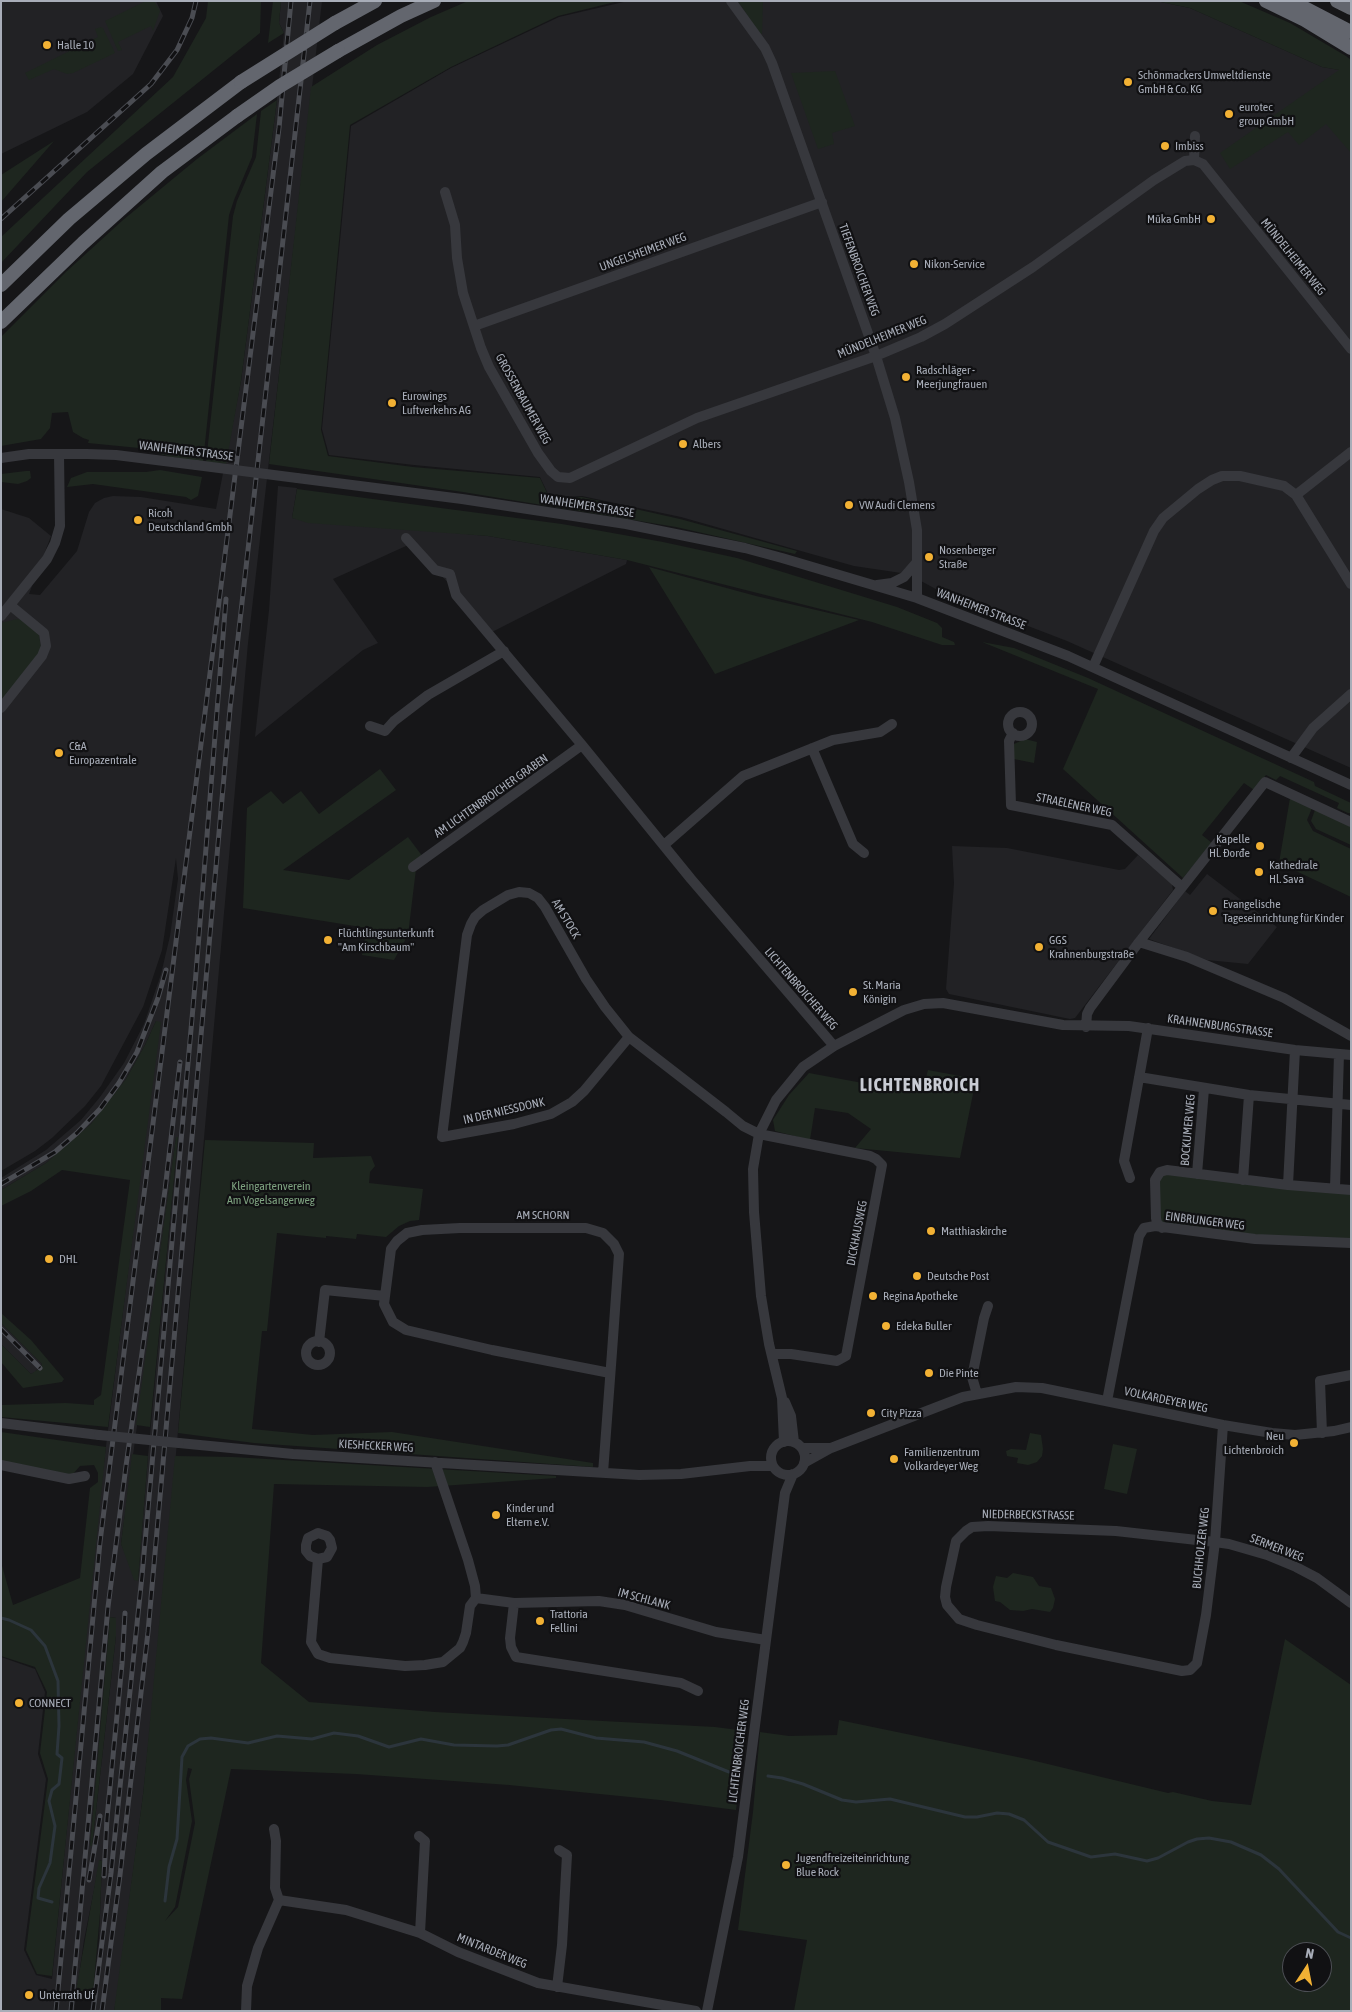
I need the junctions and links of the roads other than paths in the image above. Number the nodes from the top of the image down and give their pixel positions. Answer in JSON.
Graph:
{"nodes":[{"id":1,"x":375,"y":1,"type":"edge"},
{"id":2,"x":434,"y":1,"type":"edge"},
{"id":3,"x":731,"y":1,"type":"edge"},
{"id":4,"x":1266,"y":1,"type":"edge"},
{"id":5,"x":1291,"y":1,"type":"edge"},
{"id":6,"x":1337,"y":1,"type":"edge"},
{"id":7,"x":1351,"y":8,"type":"edge"},
{"id":8,"x":1351,"y":32,"type":"edge"},
{"id":9,"x":1351,"y":48,"type":"edge"},
{"id":10,"x":1195,"y":136,"type":"dead end"},
{"id":11,"x":1194,"y":160,"type":"junction"},
{"id":12,"x":445,"y":192,"type":"dead end"},
{"id":13,"x":822,"y":202,"type":"junction"},
{"id":14,"x":1,"y":285,"type":"edge"},
{"id":15,"x":1,"y":322,"type":"edge"},
{"id":16,"x":474,"y":326,"type":"junction"},
{"id":17,"x":1351,"y":349,"type":"edge"},
{"id":18,"x":876,"y":356,"type":"junction"},
{"id":19,"x":1351,"y":452,"type":"edge"},
{"id":20,"x":59,"y":454,"type":"junction"},
{"id":21,"x":1,"y":458,"type":"edge"},
{"id":22,"x":551,"y":472,"type":"joint"},
{"id":23,"x":1296,"y":495,"type":"junction"},
{"id":24,"x":406,"y":538,"type":"dead end"},
{"id":25,"x":917,"y":562,"type":"junction"},
{"id":26,"x":1351,"y":584,"type":"edge"},
{"id":27,"x":872,"y":585,"type":"junction"},
{"id":28,"x":917,"y":598,"type":"junction"},
{"id":29,"x":10,"y":605,"type":"junction"},
{"id":30,"x":1,"y":616,"type":"edge"},
{"id":31,"x":504,"y":651,"type":"junction"},
{"id":32,"x":1093,"y":667,"type":"junction"},
{"id":33,"x":1351,"y":694,"type":"edge"},
{"id":34,"x":1,"y":708,"type":"edge"},
{"id":35,"x":892,"y":724,"type":"dead end"},
{"id":36,"x":370,"y":726,"type":"dead end"},
{"id":37,"x":1013,"y":733,"type":"dead end"},
{"id":38,"x":582,"y":745,"type":"junction"},
{"id":39,"x":812,"y":748,"type":"junction"},
{"id":40,"x":1291,"y":758,"type":"junction"},
{"id":41,"x":1351,"y":785,"type":"edge"},
{"id":42,"x":1351,"y":822,"type":"edge"},
{"id":43,"x":664,"y":846,"type":"junction"},
{"id":44,"x":864,"y":853,"type":"dead end"},
{"id":45,"x":414,"y":867,"type":"dead end"},
{"id":46,"x":1182,"y":887,"type":"junction"},
{"id":47,"x":1139,"y":942,"type":"junction"},
{"id":48,"x":1086,"y":1027,"type":"junction"},
{"id":49,"x":1148,"y":1028,"type":"junction"},
{"id":50,"x":1351,"y":1036,"type":"edge"},
{"id":51,"x":629,"y":1037,"type":"junction"},
{"id":52,"x":834,"y":1046,"type":"junction"},
{"id":53,"x":1295,"y":1050,"type":"junction"},
{"id":54,"x":1339,"y":1054,"type":"junction"},
{"id":55,"x":1351,"y":1055,"type":"edge"},
{"id":56,"x":1138,"y":1077,"type":"junction"},
{"id":57,"x":1204,"y":1089,"type":"junction"},
{"id":58,"x":1250,"y":1096,"type":"junction"},
{"id":59,"x":1292,"y":1101,"type":"junction"},
{"id":60,"x":1338,"y":1104,"type":"junction"},
{"id":61,"x":1351,"y":1105,"type":"edge"},
{"id":62,"x":759,"y":1134,"type":"junction"},
{"id":63,"x":442,"y":1137,"type":"joint"},
{"id":64,"x":1197,"y":1174,"type":"junction"},
{"id":65,"x":1130,"y":1178,"type":"dead end"},
{"id":66,"x":1243,"y":1180,"type":"junction"},
{"id":67,"x":1288,"y":1185,"type":"junction"},
{"id":68,"x":1336,"y":1188,"type":"junction"},
{"id":69,"x":1351,"y":1190,"type":"edge"},
{"id":70,"x":1162,"y":1228,"type":"junction"},
{"id":71,"x":1351,"y":1243,"type":"edge"},
{"id":72,"x":385,"y":1296,"type":"junction"},
{"id":73,"x":988,"y":1306,"type":"dead end"},
{"id":74,"x":319,"y":1342,"type":"dead end"},
{"id":75,"x":772,"y":1354,"type":"junction"},
{"id":76,"x":610,"y":1373,"type":"junction"},
{"id":77,"x":1351,"y":1375,"type":"edge"},
{"id":78,"x":976,"y":1394,"type":"junction"},
{"id":79,"x":1107,"y":1401,"type":"junction"},
{"id":80,"x":1,"y":1423,"type":"edge"},
{"id":81,"x":1223,"y":1425,"type":"junction"},
{"id":82,"x":1351,"y":1427,"type":"edge"},
{"id":83,"x":1322,"y":1432,"type":"junction"},
{"id":84,"x":793,"y":1444,"type":"junction"},
{"id":85,"x":831,"y":1448,"type":"junction"},
{"id":86,"x":772,"y":1452,"type":"junction"},
{"id":87,"x":434,"y":1462,"type":"junction"},
{"id":88,"x":804,"y":1463,"type":"junction"},
{"id":89,"x":1,"y":1465,"type":"edge"},
{"id":90,"x":750,"y":1466,"type":"junction"},
{"id":91,"x":776,"y":1469,"type":"junction"},
{"id":92,"x":603,"y":1473,"type":"junction"},
{"id":93,"x":793,"y":1474,"type":"junction"},
{"id":94,"x":85,"y":1476,"type":"dead end"},
{"id":95,"x":785,"y":1493,"type":"junction"},
{"id":96,"x":1215,"y":1542,"type":"junction"},
{"id":97,"x":318,"y":1559,"type":"dead end"},
{"id":98,"x":476,"y":1598,"type":"junction"},
{"id":99,"x":514,"y":1603,"type":"junction"},
{"id":100,"x":1351,"y":1604,"type":"edge"},
{"id":101,"x":766,"y":1640,"type":"junction"},
{"id":102,"x":1190,"y":1670,"type":"joint"},
{"id":103,"x":698,"y":1691,"type":"dead end"},
{"id":104,"x":274,"y":1829,"type":"dead end"},
{"id":105,"x":419,"y":1836,"type":"dead end"},
{"id":106,"x":559,"y":1850,"type":"dead end"},
{"id":107,"x":279,"y":1900,"type":"junction"},
{"id":108,"x":420,"y":1933,"type":"junction"},
{"id":109,"x":557,"y":1987,"type":"junction"},
{"id":110,"x":246,"y":2011,"type":"edge"},
{"id":111,"x":696,"y":2011,"type":"edge"},
{"id":112,"x":707,"y":2011,"type":"edge"}],
"edges":[{"from":1,"to":14,"type":"highway","bridge":true},
{"from":2,"to":15,"type":"highway","bridge":true},
{"from":3,"to":13,"type":"street","name":"TIEFENBROICHER WEG"},
{"from":4,"to":9,"type":"highway"},
{"from":5,"to":8,"type":"highway"},
{"from":6,"to":7,"type":"highway"},
{"from":10,"to":11,"type":"street"},
{"from":11,"to":17,"type":"street","name":"MÜNDELHEIMER WEG"},
{"from":11,"to":18,"type":"street","name":"MÜNDELHEIMER WEG"},
{"from":12,"to":16,"type":"street","name":"GROSSENBAUMER WEG"},
{"from":13,"to":16,"type":"street","name":"UNGELSHEIMER WEG"},
{"from":13,"to":18,"type":"street","name":"TIEFENBROICHER WEG"},
{"from":16,"to":22,"type":"street","name":"GROSSENBAUMER WEG"},
{"from":18,"to":22,"type":"street","name":"MÜNDELHEIMER WEG"},
{"from":18,"to":25,"type":"street","name":"TIEFENBROICHER WEG"},
{"from":19,"to":23,"type":"street"},
{"from":20,"to":21,"type":"street","name":"WANHEIMER STRASSE"},
{"from":20,"to":27,"type":"street","name":"WANHEIMER STRASSE","bridge":true},
{"from":20,"to":29,"type":"street"},
{"from":23,"to":26,"type":"street"},
{"from":23,"to":32,"type":"street"},
{"from":24,"to":31,"type":"street","name":"LICHTENBROICHER WEG"},
{"from":25,"to":27,"type":"street"},
{"from":25,"to":28,"type":"street","name":"TIEFENBROICHER WEG"},
{"from":27,"to":28,"type":"street","name":"WANHEIMER STRASSE"},
{"from":28,"to":32,"type":"street","name":"WANHEIMER STRASSE"},
{"from":29,"to":30,"type":"street"},
{"from":29,"to":34,"type":"street"},
{"from":31,"to":36,"type":"street"},
{"from":31,"to":38,"type":"street","name":"LICHTENBROICHER WEG"},
{"from":32,"to":40,"type":"street","name":"WANHEIMER STRASSE"},
{"from":33,"to":40,"type":"street"},
{"from":35,"to":39,"type":"street"},
{"from":37,"to":46,"type":"street","name":"STRAELENER WEG"},
{"from":38,"to":43,"type":"street","name":"LICHTENBROICHER WEG"},
{"from":38,"to":45,"type":"street","name":"AM LICHTENBROICHER GRABEN"},
{"from":39,"to":43,"type":"street"},
{"from":39,"to":44,"type":"street"},
{"from":40,"to":41,"type":"street","name":"WANHEIMER STRASSE"},
{"from":42,"to":46,"type":"street"},
{"from":43,"to":52,"type":"street","name":"LICHTENBROICHER WEG"},
{"from":46,"to":47,"type":"street"},
{"from":47,"to":48,"type":"street"},
{"from":47,"to":50,"type":"street"},
{"from":48,"to":49,"type":"street","name":"KRAHNENBURGSTRASSE"},
{"from":48,"to":52,"type":"street","name":"KRAHNENBURGSTRASSE"},
{"from":49,"to":53,"type":"street","name":"KRAHNENBURGSTRASSE"},
{"from":49,"to":56,"type":"street"},
{"from":51,"to":62,"type":"street","name":"AM STOCK"},
{"from":51,"to":63,"type":"street","name":"IN DER NIESSDONK"},
{"from":51,"to":63,"type":"street","name":"AM STOCK"},
{"from":52,"to":62,"type":"street","name":"LICHTENBROICHER WEG"},
{"from":53,"to":54,"type":"street","name":"KRAHNENBURGSTRASSE"},
{"from":53,"to":59,"type":"street"},
{"from":54,"to":55,"type":"street","name":"KRAHNENBURGSTRASSE"},
{"from":54,"to":60,"type":"street"},
{"from":56,"to":57,"type":"street","name":"BOCKUMER WEG"},
{"from":56,"to":65,"type":"street"},
{"from":57,"to":58,"type":"street","name":"BOCKUMER WEG"},
{"from":57,"to":64,"type":"street","name":"BOCKUMER WEG"},
{"from":58,"to":59,"type":"street","name":"BOCKUMER WEG"},
{"from":58,"to":66,"type":"street"},
{"from":59,"to":60,"type":"street","name":"BOCKUMER WEG"},
{"from":59,"to":67,"type":"street"},
{"from":60,"to":61,"type":"street","name":"BOCKUMER WEG"},
{"from":60,"to":68,"type":"street"},
{"from":62,"to":75,"type":"street","name":"LICHTENBROICHER WEG"},
{"from":62,"to":75,"type":"street","name":"DICKHAUSWEG"},
{"from":64,"to":66,"type":"street","name":"BOCKUMER WEG"},
{"from":64,"to":70,"type":"street","name":"BOCKUMER WEG"},
{"from":66,"to":67,"type":"street","name":"BOCKUMER WEG"},
{"from":67,"to":68,"type":"street","name":"BOCKUMER WEG"},
{"from":68,"to":69,"type":"street","name":"BOCKUMER WEG"},
{"from":70,"to":71,"type":"street","name":"EINBRUNGER WEG"},
{"from":70,"to":79,"type":"street","name":"EINBRUNGER WEG"},
{"from":72,"to":74,"type":"street"},
{"from":72,"to":76,"type":"street","name":"AM SCHORN"},
{"from":72,"to":76,"type":"street","name":"AM SCHORN"},
{"from":73,"to":78,"type":"street"},
{"from":75,"to":84,"type":"street","name":"LICHTENBROICHER WEG"},
{"from":76,"to":92,"type":"street","name":"AM SCHORN"},
{"from":77,"to":83,"type":"street"},
{"from":78,"to":79,"type":"street","name":"VOLKARDEYER WEG"},
{"from":78,"to":85,"type":"street","name":"VOLKARDEYER WEG"},
{"from":79,"to":81,"type":"street","name":"VOLKARDEYER WEG"},
{"from":80,"to":87,"type":"street","name":"KIESHECKER WEG","bridge":true},
{"from":81,"to":83,"type":"street","name":"VOLKARDEYER WEG"},
{"from":81,"to":96,"type":"street","name":"BUCHHOLZER WEG"},
{"from":82,"to":83,"type":"street","name":"VOLKARDEYER WEG"},
{"from":84,"to":85,"type":"street","name":"VOLKARDEYER WEG"},
{"from":84,"to":86,"type":"street"},
{"from":84,"to":88,"type":"street"},
{"from":85,"to":88,"type":"street","name":"VOLKARDEYER WEG"},
{"from":86,"to":90,"type":"street","name":"KIESHECKER WEG"},
{"from":86,"to":91,"type":"street"},
{"from":87,"to":92,"type":"street","name":"KIESHECKER WEG"},
{"from":87,"to":98,"type":"street"},
{"from":88,"to":93,"type":"street","name":"VOLKARDEYER WEG"},
{"from":89,"to":94,"type":"street"},
{"from":90,"to":91,"type":"street","name":"KIESHECKER WEG"},
{"from":90,"to":92,"type":"street","name":"KIESHECKER WEG"},
{"from":91,"to":93,"type":"street"},
{"from":91,"to":95,"type":"street","name":"LICHTENBROICHER WEG"},
{"from":93,"to":95,"type":"street","name":"LICHTENBROICHER WEG"},
{"from":95,"to":101,"type":"street","name":"LICHTENBROICHER WEG"},
{"from":96,"to":100,"type":"street","name":"SERMER WEG"},
{"from":96,"to":102,"type":"street","name":"BUCHHOLZER WEG"},
{"from":96,"to":102,"type":"street","name":"NIEDERBECKSTRASSE"},
{"from":97,"to":98,"type":"street"},
{"from":98,"to":99,"type":"street","name":"IM SCHLANK"},
{"from":99,"to":101,"type":"street","name":"IM SCHLANK"},
{"from":99,"to":103,"type":"street"},
{"from":101,"to":112,"type":"street","name":"LICHTENBROICHER WEG"},
{"from":104,"to":107,"type":"street"},
{"from":105,"to":108,"type":"street"},
{"from":106,"to":109,"type":"street"},
{"from":107,"to":108,"type":"street","name":"MINTARDER WEG"},
{"from":107,"to":110,"type":"street"},
{"from":108,"to":109,"type":"street","name":"MINTARDER WEG"},
{"from":109,"to":111,"type":"street","name":"MINTARDER WEG"}]}
